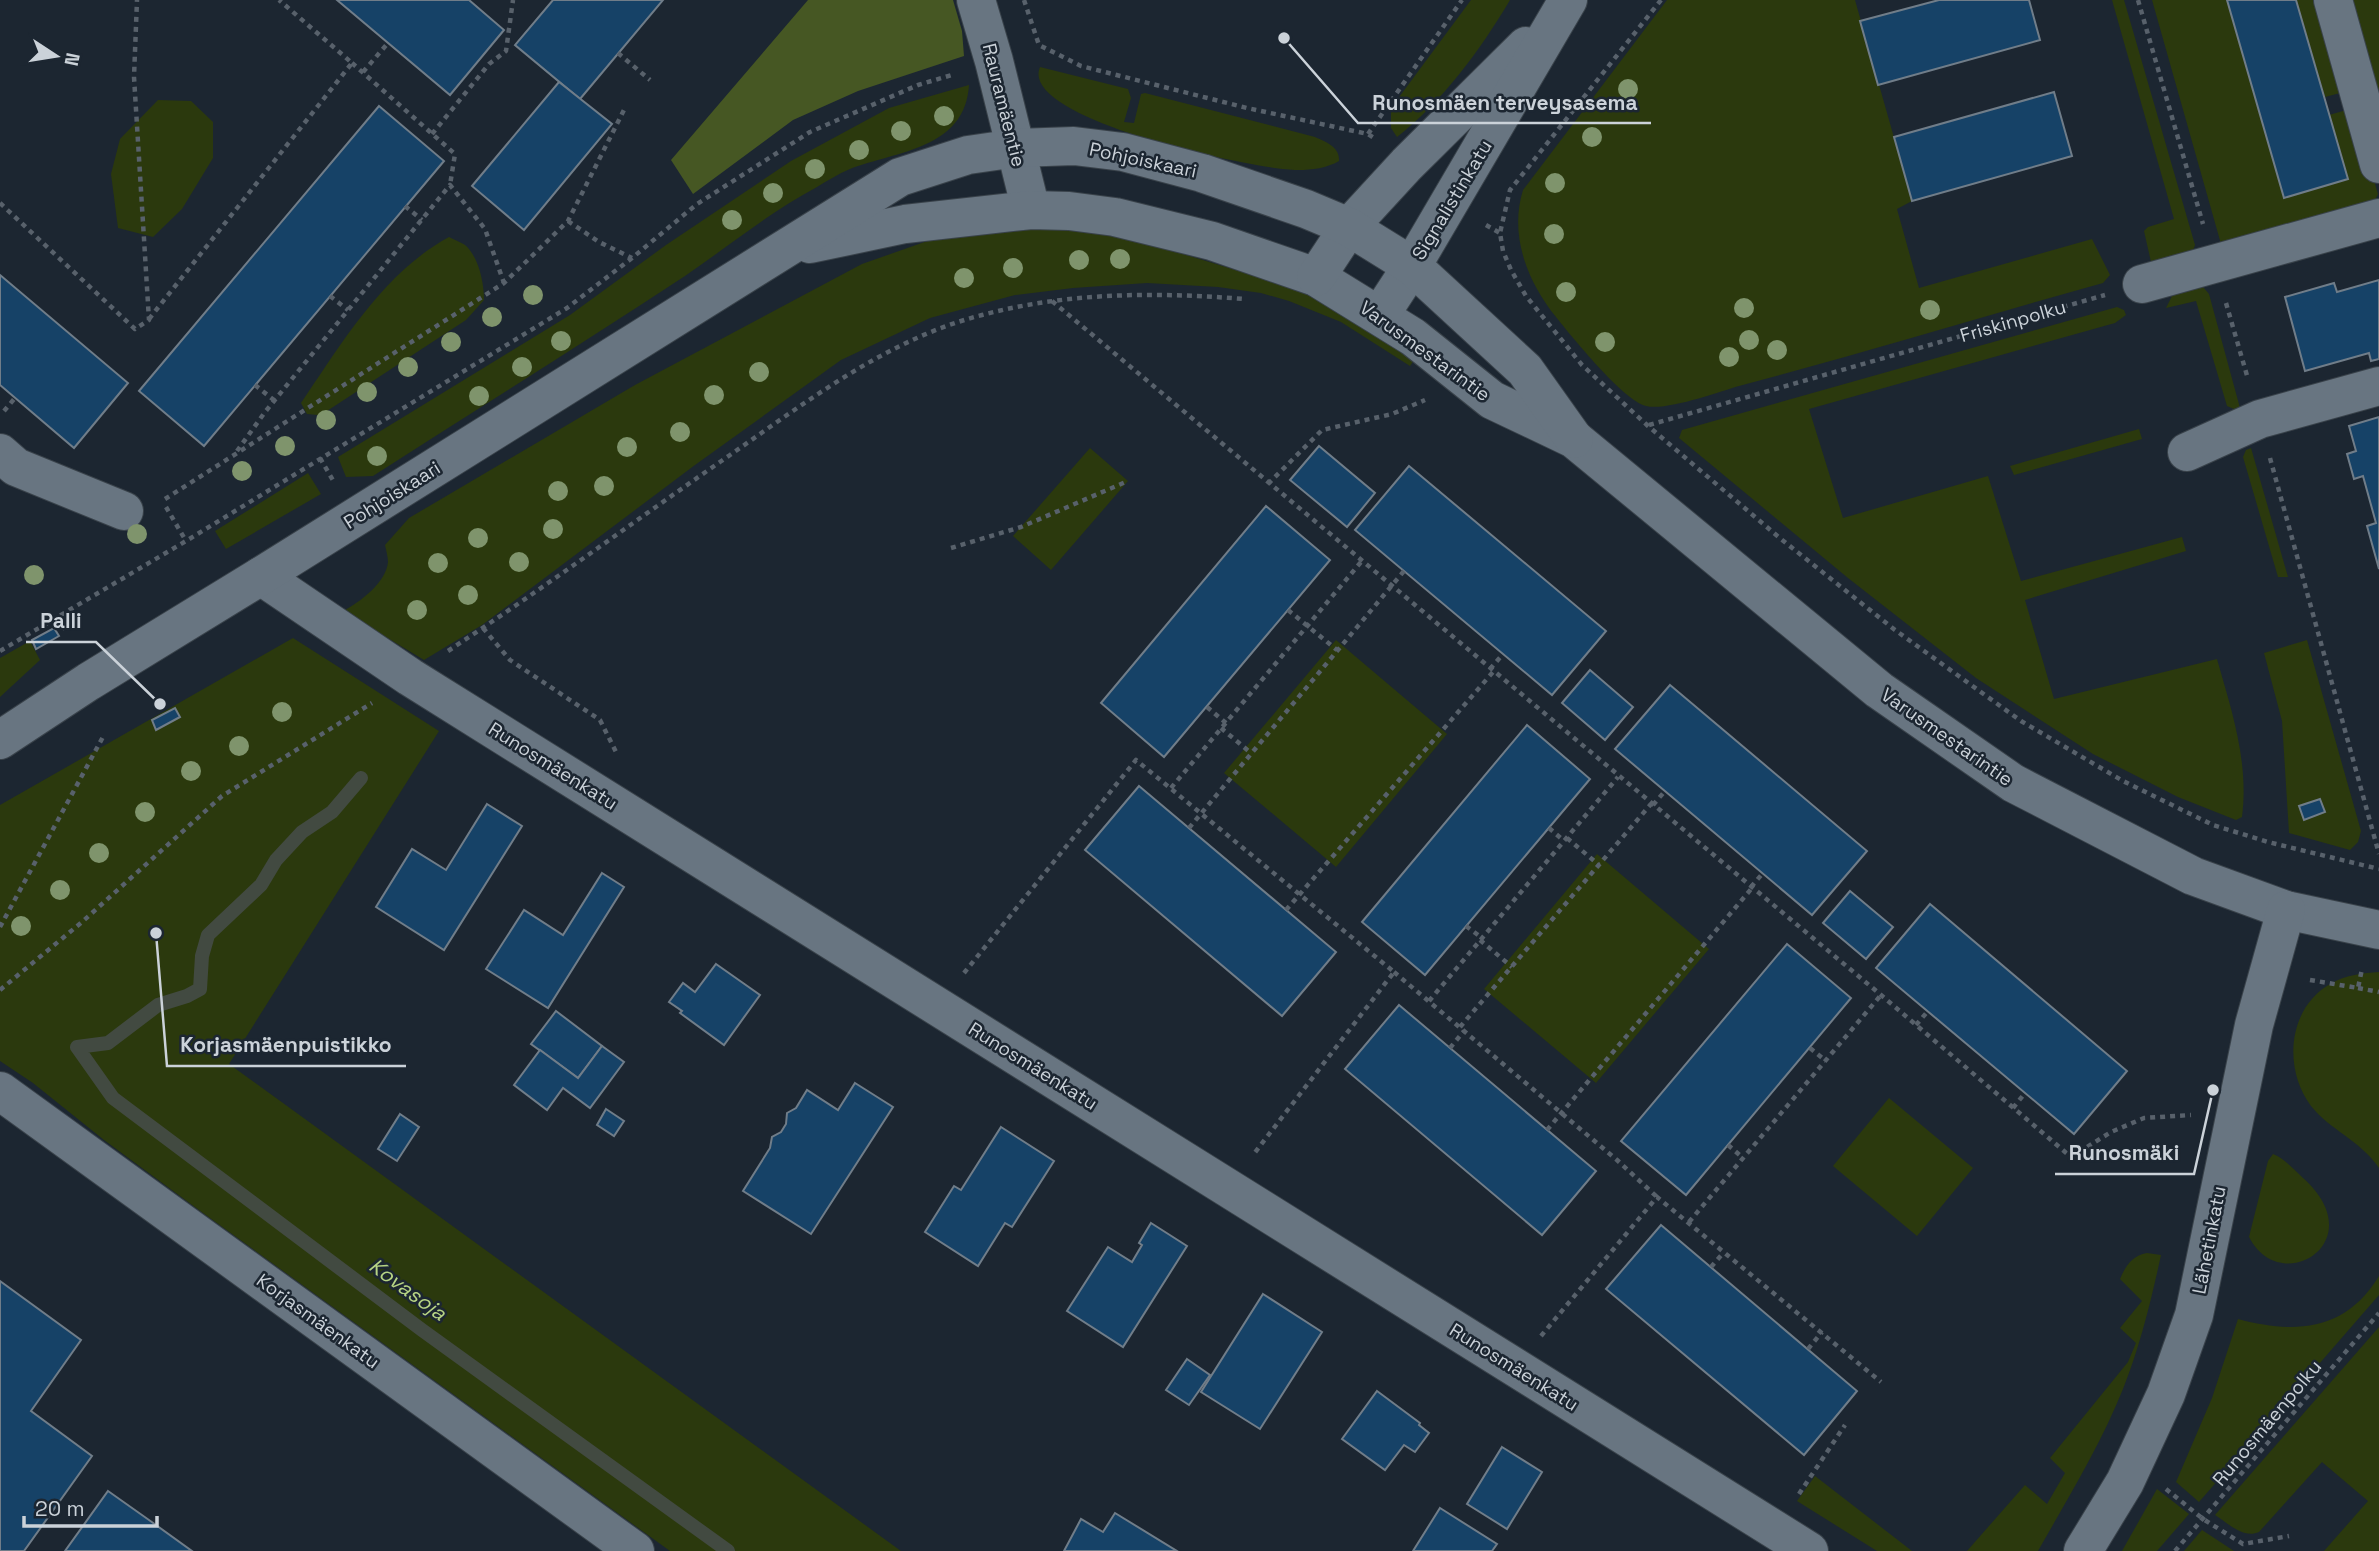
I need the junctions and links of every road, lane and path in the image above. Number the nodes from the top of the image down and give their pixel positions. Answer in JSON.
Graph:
{"nodes":[{"id":1,"x":136,"y":0,"type":"edge"},
{"id":2,"x":279,"y":0,"type":"edge"},
{"id":3,"x":513,"y":0,"type":"edge"},
{"id":4,"x":976,"y":0,"type":"edge"},
{"id":5,"x":1024,"y":0,"type":"edge"},
{"id":6,"x":1462,"y":0,"type":"edge"},
{"id":7,"x":1661,"y":0,"type":"edge"},
{"id":8,"x":2333,"y":0,"type":"edge"},
{"id":9,"x":1565,"y":5,"type":"edge"},
{"id":10,"x":388,"y":43,"type":"dead end"},
{"id":11,"x":618,"y":53,"type":"dead end"},
{"id":12,"x":352,"y":63,"type":"junction"},
{"id":13,"x":964,"y":71,"type":"dead end"},
{"id":14,"x":363,"y":72,"type":"junction"},
{"id":15,"x":650,"y":80,"type":"dead end"},
{"id":16,"x":624,"y":110,"type":"dead end"},
{"id":17,"x":431,"y":135,"type":"junction"},
{"id":18,"x":1016,"y":148,"type":"junction"},
{"id":19,"x":2379,"y":164,"type":"edge"},
{"id":20,"x":450,"y":185,"type":"junction"},
{"id":21,"x":0,"y":203,"type":"edge"},
{"id":22,"x":405,"y":206,"type":"dead end"},
{"id":23,"x":1031,"y":210,"type":"junction"},
{"id":24,"x":2379,"y":218,"type":"edge"},
{"id":25,"x":422,"y":220,"type":"junction"},
{"id":26,"x":568,"y":221,"type":"junction"},
{"id":27,"x":1349,"y":227,"type":"junction"},
{"id":28,"x":784,"y":249,"type":"junction"},
{"id":29,"x":632,"y":258,"type":"junction"},
{"id":30,"x":1412,"y":266,"type":"junction"},
{"id":31,"x":1316,"y":277,"type":"junction"},
{"id":32,"x":504,"y":283,"type":"junction"},
{"id":33,"x":2142,"y":284,"type":"joint"},
{"id":34,"x":330,"y":296,"type":"dead end"},
{"id":35,"x":1249,"y":300,"type":"dead end"},
{"id":36,"x":1051,"y":301,"type":"junction"},
{"id":37,"x":348,"y":310,"type":"junction"},
{"id":38,"x":1380,"y":315,"type":"junction"},
{"id":39,"x":149,"y":320,"type":"junction"},
{"id":40,"x":255,"y":385,"type":"dead end"},
{"id":41,"x":2379,"y":386,"type":"edge"},
{"id":42,"x":15,"y":398,"type":"dead end"},
{"id":43,"x":1427,"y":399,"type":"dead end"},
{"id":44,"x":275,"y":401,"type":"junction"},
{"id":45,"x":0,"y":416,"type":"edge"},
{"id":46,"x":1648,"y":426,"type":"junction"},
{"id":47,"x":1574,"y":439,"type":"junction"},
{"id":48,"x":2187,"y":452,"type":"dead end"},
{"id":49,"x":0,"y":453,"type":"edge"},
{"id":50,"x":235,"y":454,"type":"junction"},
{"id":51,"x":1128,"y":481,"type":"dead end"},
{"id":52,"x":1268,"y":484,"type":"junction"},
{"id":53,"x":124,"y":512,"type":"dead end"},
{"id":54,"x":186,"y":541,"type":"junction"},
{"id":55,"x":951,"y":548,"type":"dead end"},
{"id":56,"x":1361,"y":562,"type":"junction"},
{"id":57,"x":1404,"y":571,"type":"dead end"},
{"id":58,"x":261,"y":576,"type":"junction"},
{"id":59,"x":1391,"y":587,"type":"junction"},
{"id":60,"x":1289,"y":610,"type":"dead end"},
{"id":61,"x":57,"y":617,"type":"junction"},
{"id":62,"x":1308,"y":625,"type":"junction"},
{"id":63,"x":66,"y":631,"type":"dead end"},
{"id":64,"x":1337,"y":650,"type":"junction"},
{"id":65,"x":0,"y":651,"type":"edge"},
{"id":66,"x":1503,"y":654,"type":"dead end"},
{"id":67,"x":442,"y":655,"type":"dead end"},
{"id":68,"x":1492,"y":671,"type":"junction"},
{"id":69,"x":379,"y":699,"type":"dead end"},
{"id":70,"x":1207,"y":707,"type":"dead end"},
{"id":71,"x":1226,"y":723,"type":"junction"},
{"id":72,"x":1221,"y":728,"type":"junction"},
{"id":73,"x":104,"y":735,"type":"dead end"},
{"id":74,"x":0,"y":740,"type":"edge"},
{"id":75,"x":1251,"y":753,"type":"junction"},
{"id":76,"x":1619,"y":776,"type":"junction"},
{"id":77,"x":1171,"y":788,"type":"junction"},
{"id":78,"x":1665,"y":791,"type":"dead end"},
{"id":79,"x":1652,"y":805,"type":"junction"},
{"id":80,"x":1201,"y":813,"type":"junction"},
{"id":81,"x":1189,"y":828,"type":"dead end"},
{"id":82,"x":1549,"y":828,"type":"dead end"},
{"id":83,"x":1566,"y":839,"type":"junction"},
{"id":84,"x":1599,"y":865,"type":"junction"},
{"id":85,"x":2379,"y":869,"type":"edge"},
{"id":86,"x":1763,"y":873,"type":"dead end"},
{"id":87,"x":1752,"y":887,"type":"junction"},
{"id":88,"x":1299,"y":895,"type":"junction"},
{"id":89,"x":1286,"y":910,"type":"dead end"},
{"id":90,"x":2286,"y":910,"type":"junction"},
{"id":91,"x":1466,"y":926,"type":"dead end"},
{"id":92,"x":0,"y":928,"type":"edge"},
{"id":93,"x":2375,"y":929,"type":"edge"},
{"id":94,"x":1481,"y":939,"type":"junction"},
{"id":95,"x":1512,"y":967,"type":"junction"},
{"id":96,"x":1394,"y":972,"type":"junction"},
{"id":97,"x":2268,"y":973,"type":"junction"},
{"id":98,"x":957,"y":982,"type":"dead end"},
{"id":99,"x":2358,"y":988,"type":"junction"},
{"id":100,"x":0,"y":990,"type":"edge"},
{"id":101,"x":2379,"y":992,"type":"edge"},
{"id":102,"x":1881,"y":995,"type":"junction"},
{"id":103,"x":1429,"y":1001,"type":"junction"},
{"id":104,"x":1928,"y":1011,"type":"dead end"},
{"id":105,"x":1916,"y":1025,"type":"junction"},
{"id":106,"x":1462,"y":1029,"type":"junction"},
{"id":107,"x":1450,"y":1048,"type":"dead end"},
{"id":108,"x":1810,"y":1048,"type":"dead end"},
{"id":109,"x":1826,"y":1061,"type":"junction"},
{"id":110,"x":0,"y":1091,"type":"edge"},
{"id":111,"x":2025,"y":1093,"type":"dead end"},
{"id":112,"x":2013,"y":1108,"type":"junction"},
{"id":113,"x":1562,"y":1113,"type":"junction"},
{"id":114,"x":2194,"y":1115,"type":"dead end"},
{"id":115,"x":1547,"y":1130,"type":"dead end"},
{"id":116,"x":1728,"y":1145,"type":"dead end"},
{"id":117,"x":1743,"y":1158,"type":"junction"},
{"id":118,"x":1245,"y":1165,"type":"dead end"},
{"id":119,"x":1657,"y":1197,"type":"junction"},
{"id":120,"x":1689,"y":1222,"type":"junction"},
{"id":121,"x":1724,"y":1251,"type":"junction"},
{"id":122,"x":1711,"y":1267,"type":"dead end"},
{"id":123,"x":2379,"y":1313,"type":"edge"},
{"id":124,"x":1822,"y":1332,"type":"junction"},
{"id":125,"x":1540,"y":1338,"type":"dead end"},
{"id":126,"x":1808,"y":1349,"type":"dead end"},
{"id":127,"x":1881,"y":1382,"type":"dead end"},
{"id":128,"x":1845,"y":1425,"type":"dead end"},
{"id":129,"x":2203,"y":1519,"type":"junction"},
{"id":130,"x":1775,"y":1530,"type":"junction"},
{"id":131,"x":2289,"y":1536,"type":"dead end"},
{"id":132,"x":635,"y":1551,"type":"edge"},
{"id":133,"x":1809,"y":1551,"type":"edge"},
{"id":134,"x":2082,"y":1551,"type":"edge"},
{"id":135,"x":2175,"y":1551,"type":"edge"}],
"edges":[{"from":1,"to":39,"type":"path"},
{"from":2,"to":12,"type":"path"},
{"from":3,"to":17,"type":"path"},
{"from":4,"to":18,"type":"street","name":"Rauramäentie"},
{"from":5,"to":6,"type":"path"},
{"from":7,"to":46,"type":"path"},
{"from":8,"to":19,"type":"street"},
{"from":9,"to":27,"type":"street","name":"Signalistinkatu"},
{"from":9,"to":30,"type":"street","name":"Signalistinkatu"},
{"from":10,"to":14,"type":"path"},
{"from":11,"to":15,"type":"path"},
{"from":12,"to":14,"type":"path"},
{"from":12,"to":39,"type":"path"},
{"from":13,"to":29,"type":"path"},
{"from":14,"to":17,"type":"path"},
{"from":16,"to":26,"type":"path"},
{"from":17,"to":20,"type":"path"},
{"from":18,"to":23,"type":"street","name":"Rauramäentie"},
{"from":18,"to":27,"type":"street","name":"Pohjoiskaari"},
{"from":18,"to":28,"type":"street","name":"Pohjoiskaari"},
{"from":20,"to":25,"type":"path"},
{"from":20,"to":32,"type":"path"},
{"from":21,"to":39,"type":"path"},
{"from":22,"to":25,"type":"path"},
{"from":23,"to":28,"type":"street","name":"Pohjoiskaari"},
{"from":23,"to":31,"type":"street","name":"Pohjoiskaari"},
{"from":24,"to":33,"type":"street"},
{"from":25,"to":37,"type":"path"},
{"from":26,"to":29,"type":"path"},
{"from":26,"to":32,"type":"path"},
{"from":27,"to":30,"type":"street","name":"Varusmestarintie"},
{"from":27,"to":31,"type":"street","name":"Signalistinkatu"},
{"from":28,"to":58,"type":"street","name":"Pohjoiskaari"},
{"from":29,"to":54,"type":"path"},
{"from":30,"to":38,"type":"street","name":"Signalistinkatu"},
{"from":30,"to":47,"type":"street","name":"Varusmestarintie"},
{"from":31,"to":38,"type":"street","name":"Varusmestarintie"},
{"from":32,"to":50,"type":"path"},
{"from":33,"to":46,"type":"path","name":"Friskinpolku"},
{"from":34,"to":37,"type":"path"},
{"from":35,"to":36,"type":"path"},
{"from":36,"to":52,"type":"path"},
{"from":36,"to":67,"type":"path"},
{"from":37,"to":44,"type":"path"},
{"from":38,"to":47,"type":"street","name":"Varusmestarintie"},
{"from":40,"to":44,"type":"path"},
{"from":41,"to":48,"type":"street"},
{"from":42,"to":45,"type":"path"},
{"from":43,"to":52,"type":"path"},
{"from":44,"to":50,"type":"path"},
{"from":46,"to":85,"type":"path"},
{"from":47,"to":90,"type":"street","name":"Varusmestarintie"},
{"from":49,"to":53,"type":"street"},
{"from":50,"to":54,"type":"path"},
{"from":51,"to":55,"type":"path"},
{"from":52,"to":56,"type":"path"},
{"from":54,"to":61,"type":"path"},
{"from":56,"to":59,"type":"path"},
{"from":56,"to":62,"type":"path"},
{"from":57,"to":59,"type":"path"},
{"from":58,"to":74,"type":"street","name":"Pohjoiskaari"},
{"from":58,"to":130,"type":"street","name":"Runosmäenkatu"},
{"from":59,"to":64,"type":"path"},
{"from":59,"to":68,"type":"path"},
{"from":60,"to":62,"type":"path"},
{"from":61,"to":63,"type":"path"},
{"from":61,"to":65,"type":"path"},
{"from":62,"to":64,"type":"path"},
{"from":62,"to":71,"type":"path"},
{"from":64,"to":75,"type":"path"},
{"from":66,"to":68,"type":"path"},
{"from":68,"to":76,"type":"path"},
{"from":68,"to":88,"type":"path"},
{"from":69,"to":100,"type":"path"},
{"from":70,"to":71,"type":"path"},
{"from":71,"to":72,"type":"path"},
{"from":72,"to":75,"type":"path"},
{"from":72,"to":77,"type":"path"},
{"from":73,"to":92,"type":"path"},
{"from":75,"to":80,"type":"path"},
{"from":76,"to":79,"type":"path"},
{"from":76,"to":83,"type":"path"},
{"from":77,"to":80,"type":"path"},
{"from":77,"to":98,"type":"path"},
{"from":78,"to":79,"type":"path"},
{"from":79,"to":84,"type":"path"},
{"from":79,"to":87,"type":"path"},
{"from":80,"to":81,"type":"path"},
{"from":80,"to":88,"type":"path"},
{"from":82,"to":83,"type":"path"},
{"from":83,"to":84,"type":"path"},
{"from":83,"to":94,"type":"path"},
{"from":84,"to":95,"type":"path"},
{"from":86,"to":87,"type":"path"},
{"from":87,"to":102,"type":"path"},
{"from":87,"to":113,"type":"path"},
{"from":88,"to":89,"type":"path"},
{"from":88,"to":96,"type":"path"},
{"from":90,"to":93,"type":"street","name":"Varusmestarintie"},
{"from":90,"to":97,"type":"street","name":"Lähetinkatu"},
{"from":91,"to":94,"type":"path"},
{"from":93,"to":99,"type":"path"},
{"from":94,"to":95,"type":"path"},
{"from":94,"to":103,"type":"path"},
{"from":95,"to":106,"type":"path"},
{"from":96,"to":103,"type":"path"},
{"from":96,"to":118,"type":"path"},
{"from":97,"to":99,"type":"path"},
{"from":97,"to":134,"type":"street","name":"Lähetinkatu"},
{"from":99,"to":101,"type":"path"},
{"from":102,"to":105,"type":"path"},
{"from":102,"to":109,"type":"path"},
{"from":103,"to":106,"type":"path"},
{"from":104,"to":105,"type":"path"},
{"from":105,"to":112,"type":"path"},
{"from":106,"to":107,"type":"path"},
{"from":106,"to":113,"type":"path"},
{"from":108,"to":109,"type":"path"},
{"from":109,"to":117,"type":"path"},
{"from":110,"to":132,"type":"street","name":"Korjasmäenkatu"},
{"from":111,"to":112,"type":"path"},
{"from":112,"to":114,"type":"path"},
{"from":113,"to":115,"type":"path"},
{"from":113,"to":119,"type":"path"},
{"from":116,"to":117,"type":"path"},
{"from":117,"to":120,"type":"path"},
{"from":119,"to":120,"type":"path"},
{"from":119,"to":125,"type":"path"},
{"from":120,"to":121,"type":"path"},
{"from":121,"to":122,"type":"path"},
{"from":121,"to":124,"type":"path"},
{"from":123,"to":129,"type":"path","name":"Runosmäenpolku"},
{"from":124,"to":126,"type":"path"},
{"from":124,"to":127,"type":"path"},
{"from":128,"to":130,"type":"path"},
{"from":129,"to":131,"type":"path"},
{"from":129,"to":135,"type":"path","name":"Runosmäenpolku"},
{"from":130,"to":133,"type":"street","name":"Runosmäenkatu"}]}
